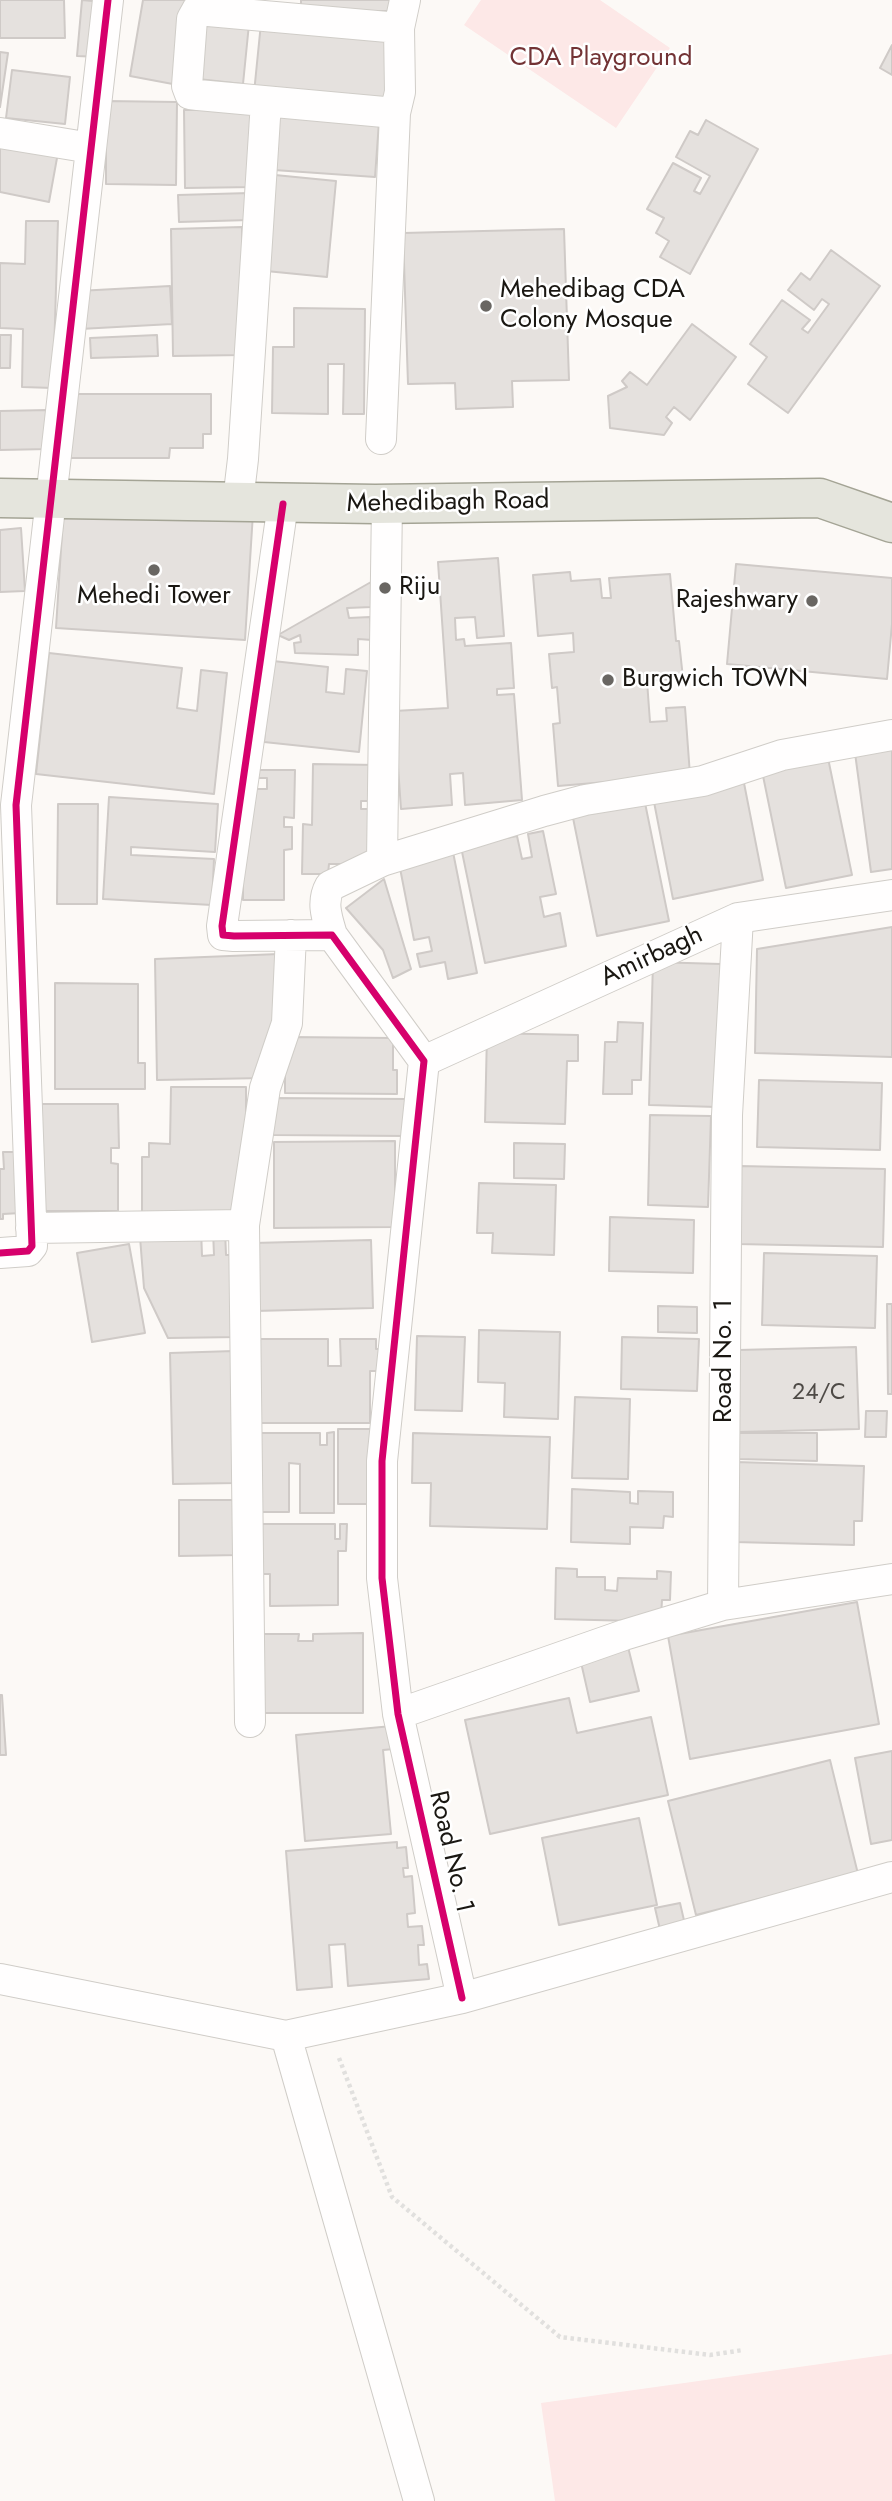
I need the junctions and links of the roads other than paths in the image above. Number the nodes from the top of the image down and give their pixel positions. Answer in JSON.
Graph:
{"nodes":[{"id":1,"x":108,"y":0,"type":"edge"},
{"id":2,"x":402,"y":14,"type":"edge"},
{"id":3,"x":266,"y":102,"type":"junction"},
{"id":4,"x":394,"y":113,"type":"junction"},
{"id":5,"x":0,"y":132,"type":"edge"},
{"id":6,"x":91,"y":148,"type":"junction"},
{"id":7,"x":380,"y":439,"type":"dead end"},
{"id":8,"x":0,"y":498,"type":"edge"},
{"id":9,"x":820,"y":498,"type":"junction"},
{"id":10,"x":51,"y":499,"type":"junction"},
{"id":11,"x":238,"y":501,"type":"junction"},
{"id":12,"x":892,"y":502,"type":"edge"},
{"id":13,"x":387,"y":503,"type":"junction"},
{"id":14,"x":283,"y":504,"type":"junction"},
{"id":15,"x":892,"y":523,"type":"edge"},
{"id":16,"x":892,"y":735,"type":"edge"},
{"id":17,"x":382,"y":860,"type":"junction"},
{"id":18,"x":892,"y":895,"type":"edge"},
{"id":19,"x":738,"y":918,"type":"junction"},
{"id":20,"x":291,"y":934,"type":"junction"},
{"id":21,"x":332,"y":935,"type":"junction"},
{"id":22,"x":424,"y":1062,"type":"junction"},
{"id":23,"x":244,"y":1225,"type":"junction"},
{"id":24,"x":31,"y":1228,"type":"junction"},
{"id":25,"x":0,"y":1253,"type":"edge"},
{"id":26,"x":892,"y":1579,"type":"edge"},
{"id":27,"x":723,"y":1605,"type":"junction"},
{"id":28,"x":398,"y":1714,"type":"junction"},
{"id":29,"x":250,"y":1722,"type":"dead end"},
{"id":30,"x":892,"y":1877,"type":"edge"},
{"id":31,"x":0,"y":1979,"type":"edge"},
{"id":32,"x":462,"y":1998,"type":"junction"},
{"id":33,"x":286,"y":2036,"type":"junction"},
{"id":34,"x":419,"y":2501,"type":"edge"}],
"edges":[{"from":1,"to":6,"type":"street"},
{"from":2,"to":3,"type":"street"},
{"from":2,"to":4,"type":"street"},
{"from":3,"to":4,"type":"street"},
{"from":3,"to":11,"type":"street"},
{"from":4,"to":7,"type":"street"},
{"from":5,"to":6,"type":"street"},
{"from":6,"to":10,"type":"street"},
{"from":8,"to":10,"type":"main road","name":"Mehedibagh Road"},
{"from":9,"to":12,"type":"main road"},
{"from":9,"to":13,"type":"main road","name":"Mehedibagh Road"},
{"from":9,"to":15,"type":"main road","name":"Mehedibagh Road"},
{"from":10,"to":11,"type":"main road","name":"Mehedibagh Road"},
{"from":10,"to":24,"type":"street"},
{"from":11,"to":14,"type":"main road","name":"Mehedibagh Road"},
{"from":13,"to":14,"type":"main road","name":"Mehedibagh Road"},
{"from":13,"to":17,"type":"street"},
{"from":14,"to":20,"type":"street"},
{"from":16,"to":17,"type":"street"},
{"from":17,"to":21,"type":"street"},
{"from":18,"to":19,"type":"street","name":"Amirbagh"},
{"from":19,"to":22,"type":"street","name":"Amirbagh"},
{"from":19,"to":27,"type":"street","name":"Road No. 1"},
{"from":20,"to":21,"type":"street"},
{"from":20,"to":23,"type":"street"},
{"from":21,"to":22,"type":"street"},
{"from":22,"to":28,"type":"street","name":"Road No. 1"},
{"from":23,"to":24,"type":"street"},
{"from":23,"to":29,"type":"street"},
{"from":24,"to":25,"type":"street"},
{"from":26,"to":27,"type":"street"},
{"from":27,"to":28,"type":"street"},
{"from":28,"to":32,"type":"street","name":"Road No. 1"},
{"from":30,"to":32,"type":"street"},
{"from":31,"to":33,"type":"street"},
{"from":32,"to":33,"type":"street"},
{"from":33,"to":34,"type":"street"}]}
